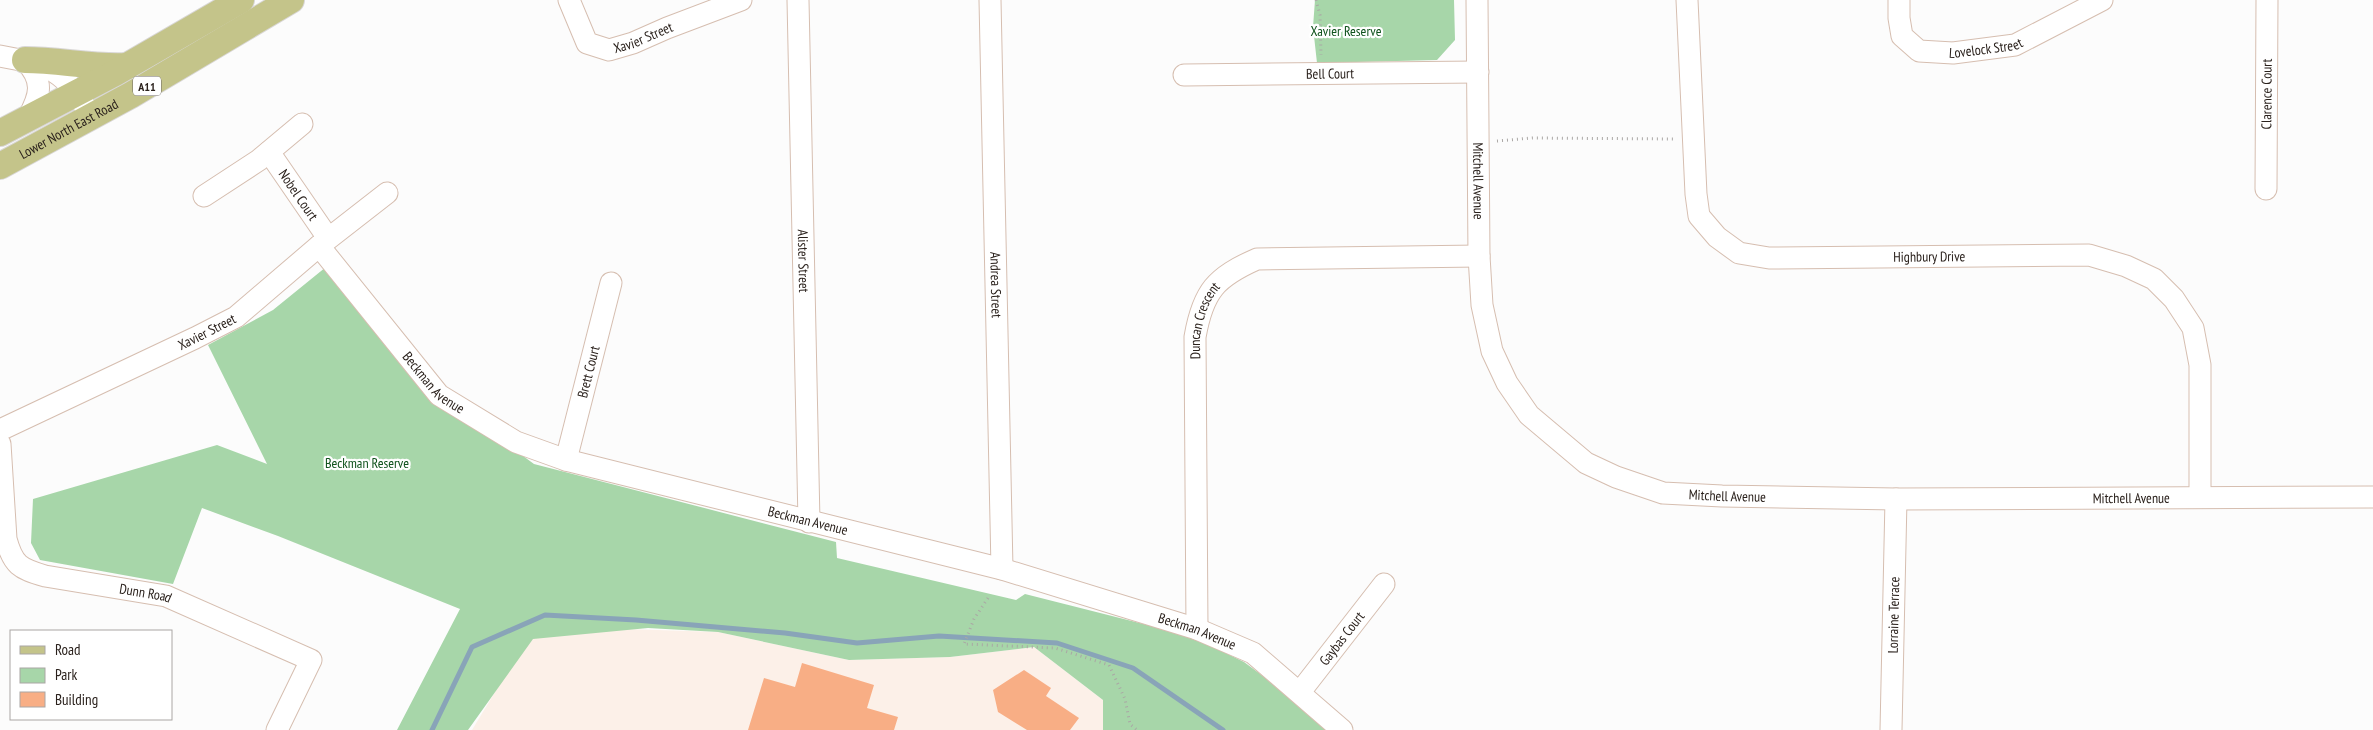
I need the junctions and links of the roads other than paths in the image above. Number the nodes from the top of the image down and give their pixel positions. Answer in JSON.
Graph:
{"nodes":[{"id":1,"x":241,"y":0,"type":"edge"},
{"id":2,"x":291,"y":0,"type":"edge"},
{"id":3,"x":569,"y":0,"type":"edge"},
{"id":4,"x":741,"y":0,"type":"edge"},
{"id":5,"x":798,"y":0,"type":"edge"},
{"id":6,"x":990,"y":0,"type":"edge"},
{"id":7,"x":1477,"y":0,"type":"edge"},
{"id":8,"x":1687,"y":0,"type":"edge"},
{"id":9,"x":1899,"y":0,"type":"edge"},
{"id":10,"x":2102,"y":0,"type":"edge"},
{"id":11,"x":2267,"y":0,"type":"edge"},
{"id":12,"x":0,"y":56,"type":"edge"},
{"id":13,"x":26,"y":60,"type":"junction"},
{"id":14,"x":128,"y":66,"type":"junction"},
{"id":15,"x":1478,"y":72,"type":"junction"},
{"id":16,"x":1184,"y":75,"type":"dead end"},
{"id":17,"x":78,"y":92,"type":"junction"},
{"id":18,"x":91,"y":117,"type":"junction"},
{"id":19,"x":28,"y":118,"type":"junction"},
{"id":20,"x":302,"y":124,"type":"dead end"},
{"id":21,"x":0,"y":133,"type":"edge"},
{"id":22,"x":269,"y":152,"type":"junction"},
{"id":23,"x":0,"y":166,"type":"edge"},
{"id":24,"x":2266,"y":189,"type":"dead end"},
{"id":25,"x":387,"y":193,"type":"dead end"},
{"id":26,"x":204,"y":196,"type":"dead end"},
{"id":27,"x":323,"y":242,"type":"junction"},
{"id":28,"x":1479,"y":256,"type":"junction"},
{"id":29,"x":611,"y":283,"type":"dead end"},
{"id":30,"x":0,"y":430,"type":"edge"},
{"id":31,"x":0,"y":444,"type":"edge"},
{"id":32,"x":566,"y":460,"type":"junction"},
{"id":33,"x":2200,"y":497,"type":"junction"},
{"id":34,"x":2373,"y":497,"type":"edge"},
{"id":35,"x":1896,"y":499,"type":"junction"},
{"id":36,"x":809,"y":522,"type":"junction"},
{"id":37,"x":1002,"y":569,"type":"junction"},
{"id":38,"x":1384,"y":584,"type":"dead end"},
{"id":39,"x":1197,"y":629,"type":"junction"},
{"id":40,"x":1300,"y":692,"type":"junction"},
{"id":41,"x":277,"y":730,"type":"edge"},
{"id":42,"x":1342,"y":730,"type":"edge"},
{"id":43,"x":1891,"y":730,"type":"edge"}],
"edges":[{"from":1,"to":14,"type":"main road","name":"Lower North East Road","number":"A11"},
{"from":2,"to":18,"type":"main road","name":"Lower North East Road","number":"A11"},
{"from":3,"to":4,"type":"street","name":"Xavier Street"},
{"from":5,"to":36,"type":"street","name":"Alister Street"},
{"from":6,"to":37,"type":"street","name":"Andrea Street"},
{"from":7,"to":15,"type":"street","name":"Mitchell Avenue"},
{"from":8,"to":33,"type":"street","name":"Highbury Drive"},
{"from":9,"to":10,"type":"street","name":"Lovelock Street"},
{"from":11,"to":24,"type":"street","name":"Clarence Court"},
{"from":12,"to":13,"type":"street"},
{"from":13,"to":14,"type":"main road"},
{"from":13,"to":17,"type":"street"},
{"from":13,"to":19,"type":"street"},
{"from":14,"to":17,"type":"main road","name":"Lower North East Road","number":"A11"},
{"from":15,"to":16,"type":"street","name":"Bell Court"},
{"from":15,"to":28,"type":"street","name":"Mitchell Avenue"},
{"from":17,"to":18,"type":"street"},
{"from":17,"to":19,"type":"main road","name":"Lower North East Road","number":"A11"},
{"from":18,"to":23,"type":"main road","name":"Lower North East Road","number":"A11"},
{"from":19,"to":21,"type":"main road","name":"Lower North East Road","number":"A11"},
{"from":20,"to":22,"type":"street"},
{"from":22,"to":26,"type":"street"},
{"from":22,"to":27,"type":"street","name":"Nobel Court"},
{"from":25,"to":27,"type":"street","name":"Xavier Street"},
{"from":27,"to":30,"type":"street","name":"Xavier Street"},
{"from":27,"to":32,"type":"street","name":"Beckman Avenue"},
{"from":28,"to":35,"type":"street","name":"Mitchell Avenue"},
{"from":28,"to":39,"type":"street","name":"Duncan Crescent"},
{"from":29,"to":32,"type":"street","name":"Brett Court"},
{"from":31,"to":41,"type":"street","name":"Dunn Road"},
{"from":32,"to":36,"type":"street","name":"Beckman Avenue"},
{"from":33,"to":34,"type":"street","name":"Mitchell Avenue"},
{"from":33,"to":35,"type":"street","name":"Mitchell Avenue"},
{"from":35,"to":43,"type":"street","name":"Lorraine Terrace"},
{"from":36,"to":37,"type":"street","name":"Beckman Avenue"},
{"from":37,"to":39,"type":"street","name":"Beckman Avenue"},
{"from":38,"to":40,"type":"street","name":"Gaybas Court"},
{"from":39,"to":40,"type":"street","name":"Beckman Avenue"},
{"from":40,"to":42,"type":"street","name":"Beckman Avenue"}]}
